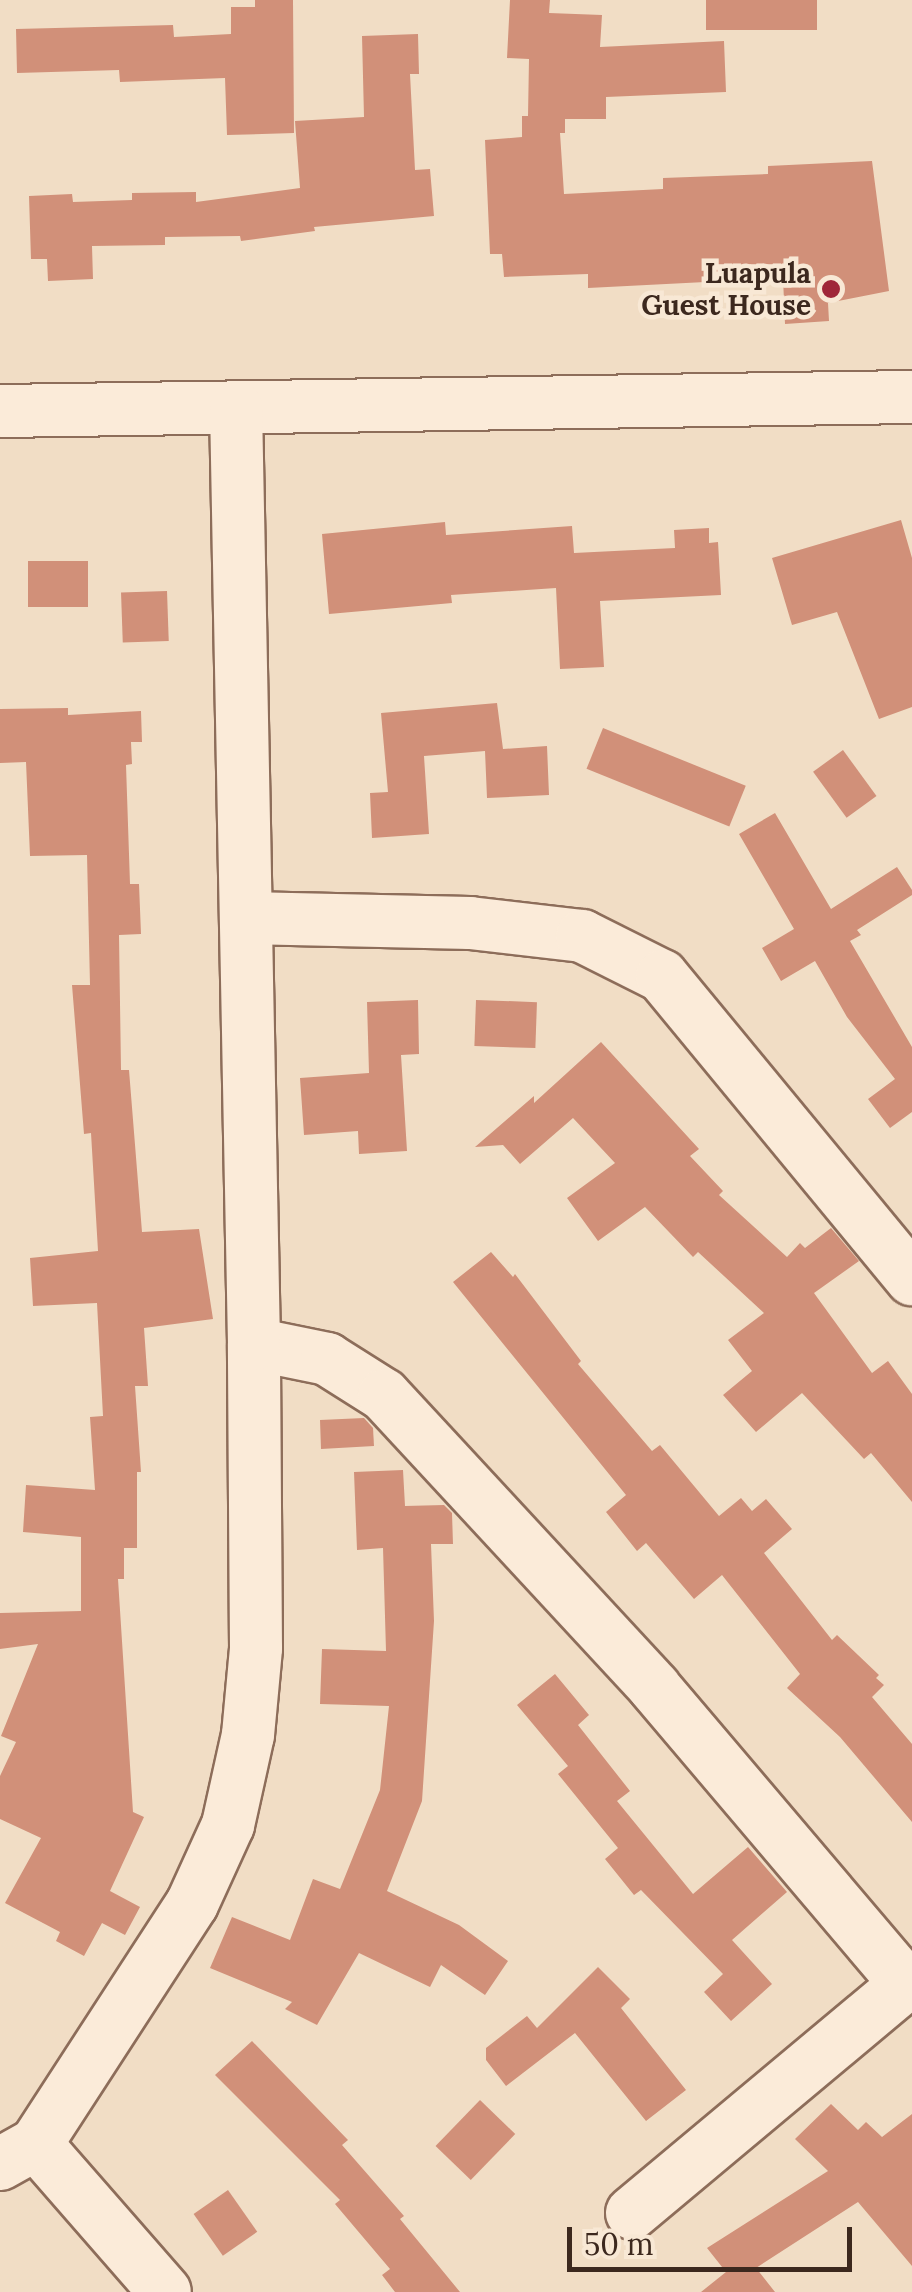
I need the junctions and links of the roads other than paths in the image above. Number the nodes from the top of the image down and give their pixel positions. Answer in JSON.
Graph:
{"nodes":[{"id":1,"x":912,"y":396,"type":"edge"},
{"id":2,"x":236,"y":407,"type":"junction"},
{"id":3,"x":0,"y":411,"type":"edge"},
{"id":4,"x":246,"y":918,"type":"junction"},
{"id":5,"x":912,"y":1279,"type":"edge"},
{"id":6,"x":254,"y":1344,"type":"junction"},
{"id":7,"x":909,"y":1982,"type":"edge"},
{"id":8,"x":18,"y":2154,"type":"edge"},
{"id":9,"x":632,"y":2213,"type":"dead end"},
{"id":10,"x":165,"y":2292,"type":"edge"}],
"edges":[{"from":1,"to":2,"type":"street"},
{"from":2,"to":3,"type":"street"},
{"from":2,"to":4,"type":"street"},
{"from":4,"to":5,"type":"street"},
{"from":4,"to":6,"type":"street"},
{"from":6,"to":7,"type":"street"},
{"from":6,"to":8,"type":"street"},
{"from":7,"to":9,"type":"street"},
{"from":8,"to":10,"type":"street"}]}
